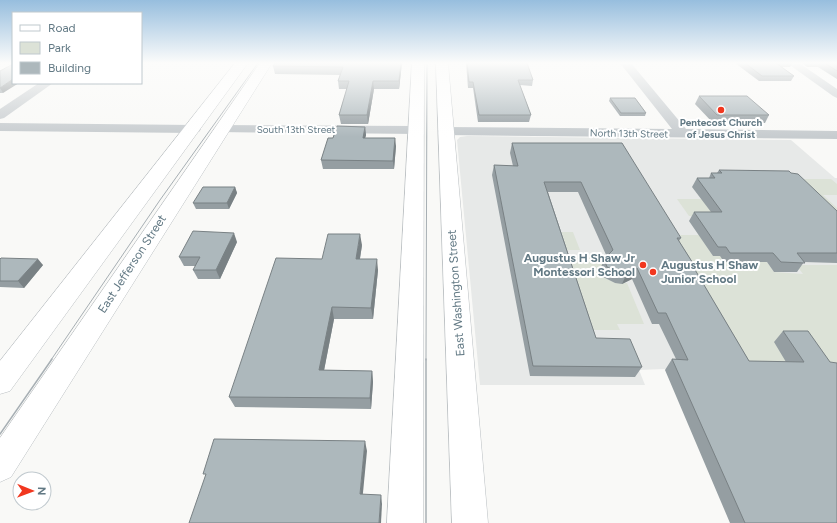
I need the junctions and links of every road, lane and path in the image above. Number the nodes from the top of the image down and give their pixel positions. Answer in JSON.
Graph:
{"nodes":[{"id":1,"x":41,"y":87,"type":"edge"},
{"id":2,"x":224,"y":87,"type":"edge"},
{"id":3,"x":250,"y":87,"type":"edge"},
{"id":4,"x":418,"y":87,"type":"edge"},
{"id":5,"x":426,"y":87,"type":"edge"},
{"id":6,"x":443,"y":87,"type":"edge"},
{"id":7,"x":645,"y":87,"type":"edge"},
{"id":8,"x":827,"y":87,"type":"edge"},
{"id":9,"x":837,"y":94,"type":"edge"},
{"id":10,"x":418,"y":105,"type":"junction"},
{"id":11,"x":0,"y":115,"type":"edge"},
{"id":12,"x":0,"y":127,"type":"edge"},
{"id":13,"x":194,"y":129,"type":"junction"},
{"id":14,"x":223,"y":129,"type":"junction"},
{"id":15,"x":416,"y":130,"type":"junction"},
{"id":16,"x":445,"y":131,"type":"junction"},
{"id":17,"x":684,"y":134,"type":"junction"},
{"id":18,"x":837,"y":135,"type":"edge"},
{"id":19,"x":200,"y":163,"type":"junction"},
{"id":20,"x":84,"y":271,"type":"junction"},
{"id":21,"x":0,"y":382,"type":"edge"},
{"id":22,"x":0,"y":466,"type":"edge"},
{"id":23,"x":405,"y":523,"type":"edge"},
{"id":24,"x":470,"y":523,"type":"edge"}],
"edges":[{"from":1,"to":11,"type":"street"},
{"from":2,"to":13,"type":"main road"},
{"from":3,"to":14,"type":"main road","name":"East Jefferson Street"},
{"from":4,"to":10,"type":"main road"},
{"from":5,"to":10,"type":"main road"},
{"from":6,"to":16,"type":"main road","name":"East Washington Street"},
{"from":7,"to":17,"type":"street"},
{"from":8,"to":9,"type":"street"},
{"from":10,"to":15,"type":"main road"},
{"from":12,"to":13,"type":"street"},
{"from":13,"to":20,"type":"main road"},
{"from":14,"to":15,"type":"street","name":"South 13th Street"},
{"from":14,"to":19,"type":"main road","name":"East Jefferson Street"},
{"from":15,"to":23,"type":"main road"},
{"from":16,"to":17,"type":"street","name":"North 13th Street"},
{"from":16,"to":24,"type":"main road","name":"East Washington Street"},
{"from":17,"to":18,"type":"street","name":"North 13th Street"},
{"from":19,"to":20,"type":"main road"},
{"from":19,"to":22,"type":"main road","name":"East Jefferson Street"},
{"from":20,"to":21,"type":"main road"}]}
